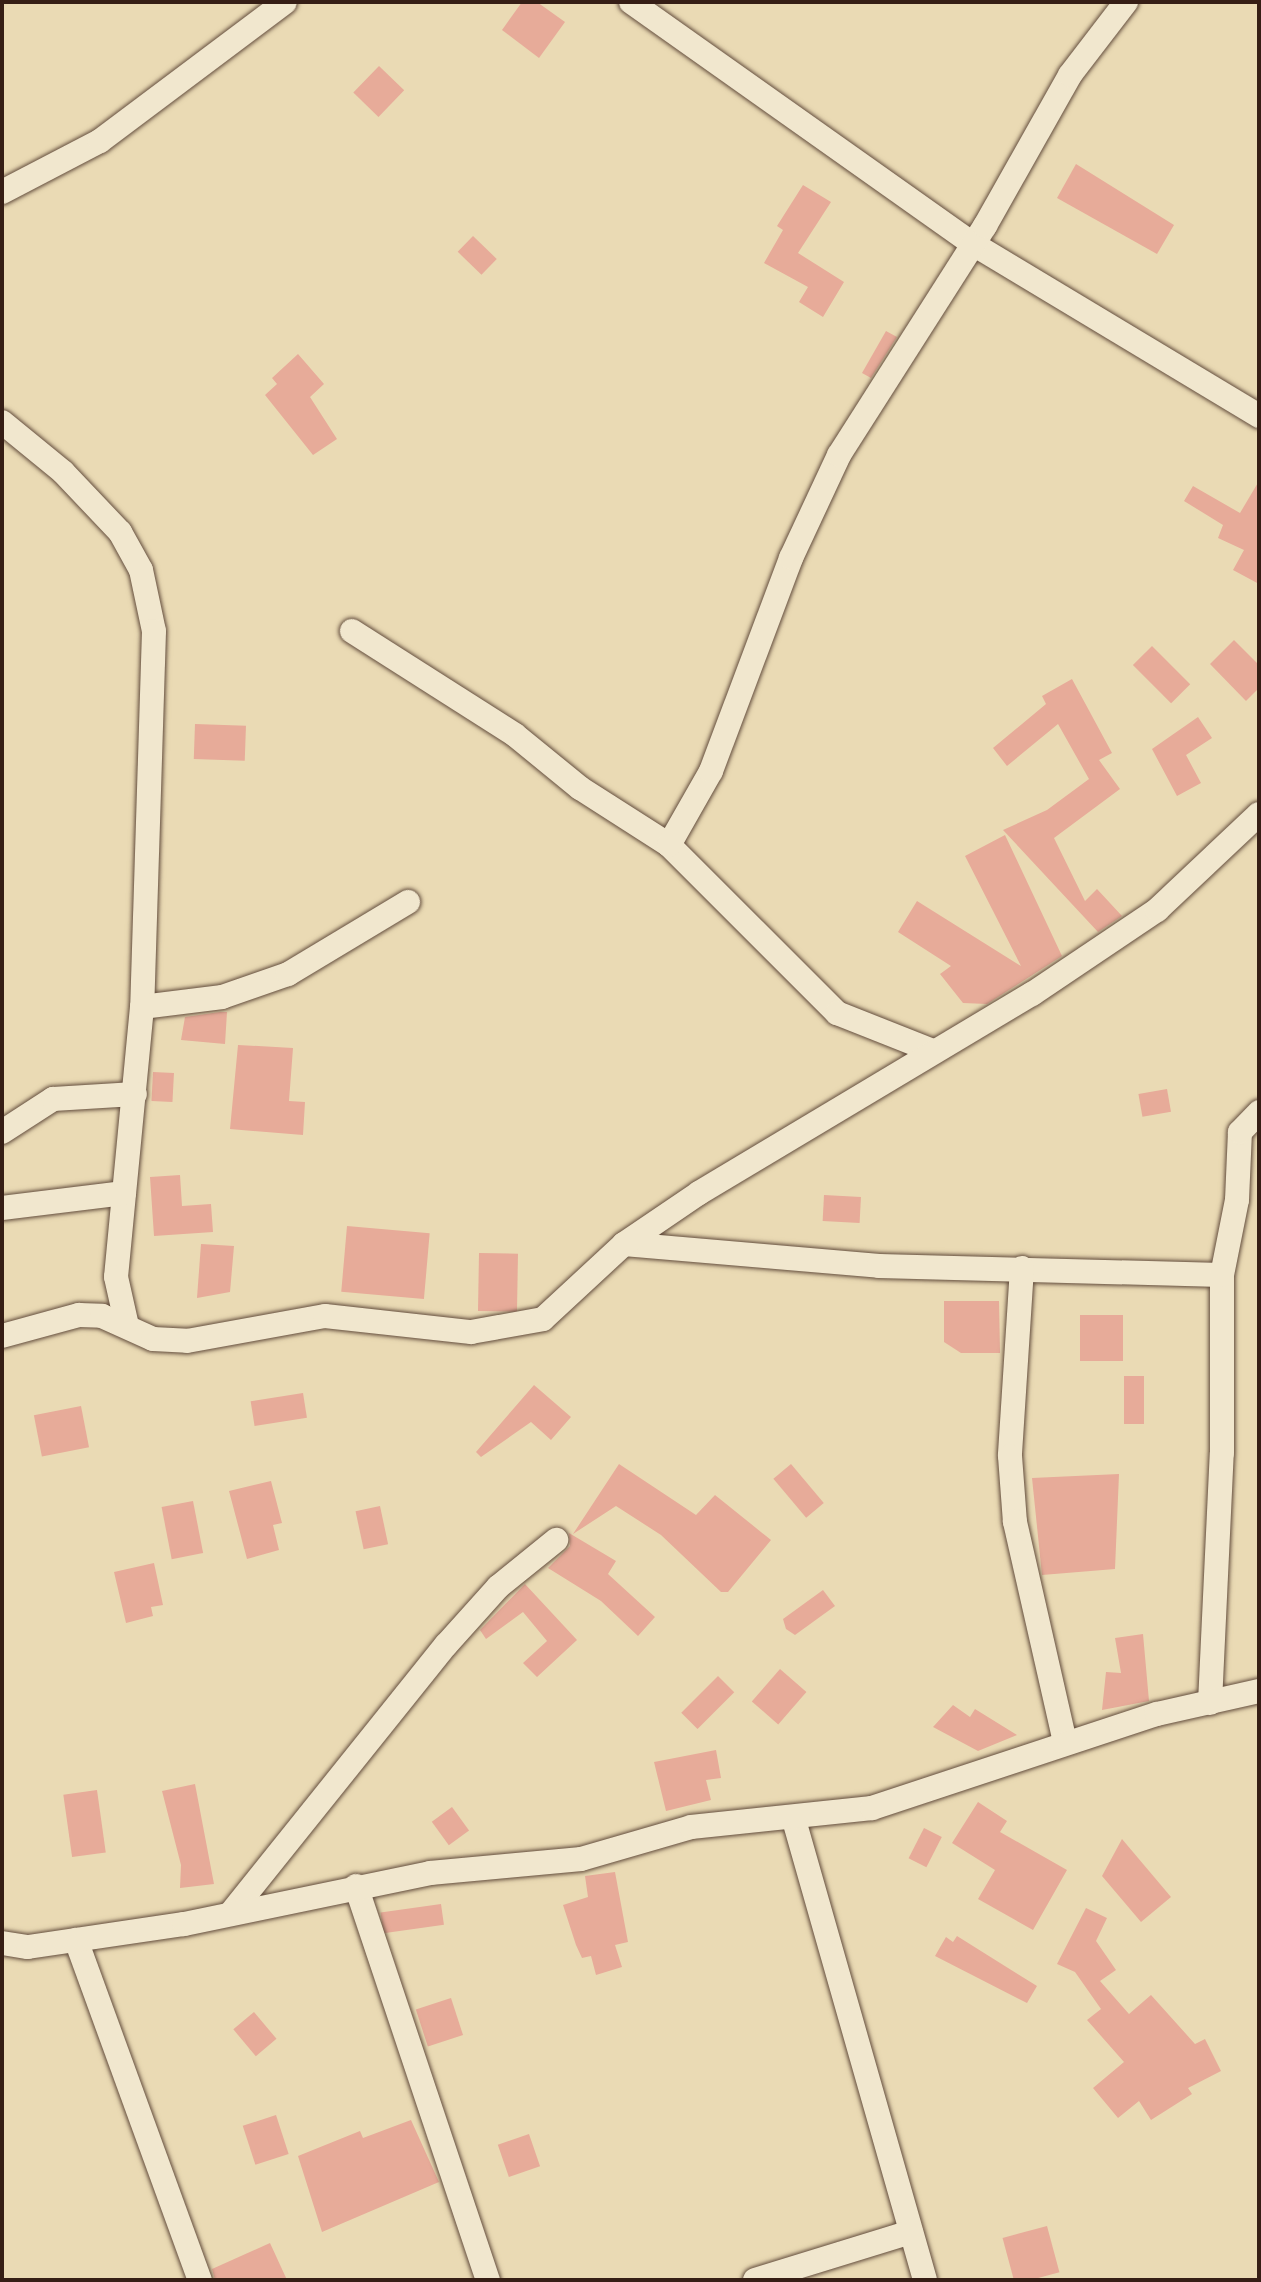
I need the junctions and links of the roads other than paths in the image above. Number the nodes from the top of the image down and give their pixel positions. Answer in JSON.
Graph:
{"nodes":[{"id":1,"x":285,"y":2,"type":"edge"},
{"id":2,"x":631,"y":2,"type":"edge"},
{"id":3,"x":1125,"y":2,"type":"edge"},
{"id":4,"x":2,"y":192,"type":"edge"},
{"id":5,"x":973,"y":244,"type":"junction"},
{"id":6,"x":1259,"y":416,"type":"edge"},
{"id":7,"x":2,"y":422,"type":"edge"},
{"id":8,"x":352,"y":631,"type":"dead end"},
{"id":9,"x":1259,"y":814,"type":"edge"},
{"id":10,"x":670,"y":845,"type":"junction"},
{"id":11,"x":408,"y":902,"type":"dead end"},
{"id":12,"x":142,"y":1007,"type":"junction"},
{"id":13,"x":933,"y":1051,"type":"junction"},
{"id":14,"x":135,"y":1094,"type":"junction"},
{"id":15,"x":1259,"y":1112,"type":"edge"},
{"id":16,"x":2,"y":1132,"type":"edge"},
{"id":17,"x":124,"y":1193,"type":"junction"},
{"id":18,"x":7,"y":1204,"type":"edge"},
{"id":19,"x":624,"y":1244,"type":"junction"},
{"id":20,"x":1022,"y":1268,"type":"junction"},
{"id":21,"x":1222,"y":1275,"type":"junction"},
{"id":22,"x":127,"y":1326,"type":"junction"},
{"id":23,"x":2,"y":1336,"type":"edge"},
{"id":24,"x":556,"y":1540,"type":"dead end"},
{"id":25,"x":1259,"y":1691,"type":"edge"},
{"id":26,"x":1210,"y":1703,"type":"junction"},
{"id":27,"x":1065,"y":1742,"type":"junction"},
{"id":28,"x":794,"y":1820,"type":"junction"},
{"id":29,"x":356,"y":1886,"type":"junction"},
{"id":30,"x":231,"y":1913,"type":"junction"},
{"id":31,"x":76,"y":1940,"type":"junction"},
{"id":32,"x":2,"y":1943,"type":"edge"},
{"id":33,"x":911,"y":2232,"type":"junction"},
{"id":34,"x":200,"y":2280,"type":"edge"},
{"id":35,"x":488,"y":2280,"type":"edge"},
{"id":36,"x":755,"y":2280,"type":"edge"},
{"id":37,"x":925,"y":2280,"type":"edge"}],
"edges":[{"from":1,"to":4,"type":"street"},
{"from":2,"to":5,"type":"street"},
{"from":3,"to":5,"type":"street"},
{"from":5,"to":6,"type":"street"},
{"from":5,"to":10,"type":"street"},
{"from":7,"to":12,"type":"street"},
{"from":8,"to":10,"type":"street"},
{"from":9,"to":13,"type":"street"},
{"from":10,"to":13,"type":"street"},
{"from":11,"to":12,"type":"street"},
{"from":12,"to":14,"type":"street"},
{"from":13,"to":19,"type":"street"},
{"from":14,"to":16,"type":"street"},
{"from":14,"to":17,"type":"street"},
{"from":15,"to":21,"type":"street"},
{"from":17,"to":18,"type":"street"},
{"from":17,"to":22,"type":"street"},
{"from":19,"to":20,"type":"street"},
{"from":19,"to":22,"type":"street"},
{"from":20,"to":21,"type":"street"},
{"from":20,"to":27,"type":"street"},
{"from":21,"to":26,"type":"street"},
{"from":22,"to":23,"type":"street"},
{"from":24,"to":30,"type":"street"},
{"from":25,"to":26,"type":"street"},
{"from":26,"to":27,"type":"street"},
{"from":27,"to":28,"type":"street"},
{"from":28,"to":29,"type":"street"},
{"from":28,"to":33,"type":"street"},
{"from":29,"to":30,"type":"street"},
{"from":29,"to":35,"type":"street"},
{"from":30,"to":31,"type":"street"},
{"from":31,"to":32,"type":"street"},
{"from":31,"to":34,"type":"street"},
{"from":33,"to":36,"type":"street"},
{"from":33,"to":37,"type":"street"}]}
